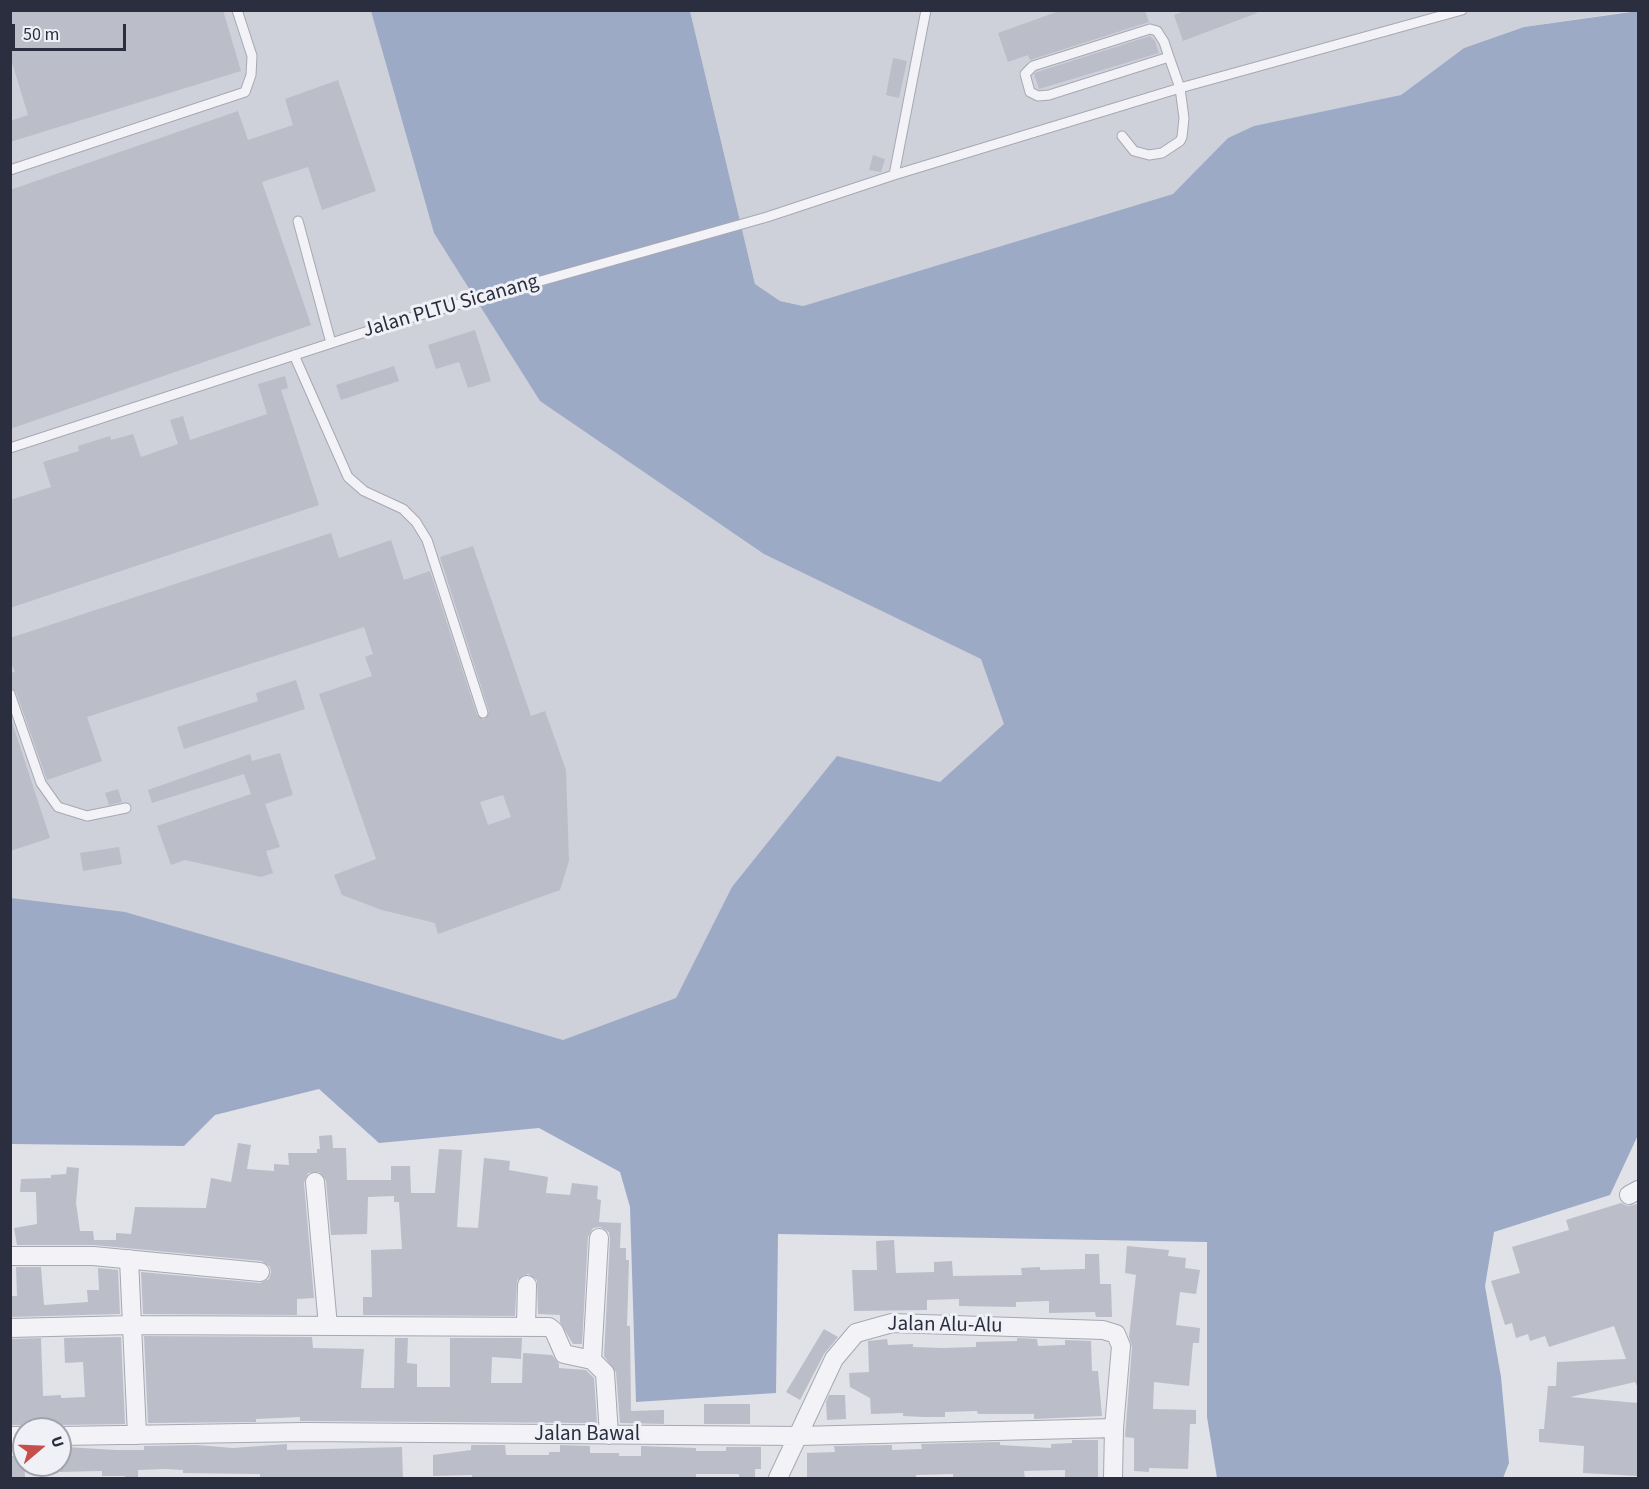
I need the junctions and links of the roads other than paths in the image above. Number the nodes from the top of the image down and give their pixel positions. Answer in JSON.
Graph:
{"nodes":[{"id":1,"x":237,"y":10,"type":"edge"},
{"id":2,"x":926,"y":10,"type":"edge"},
{"id":3,"x":1462,"y":10,"type":"edge"},
{"id":4,"x":1169,"y":57,"type":"junction"},
{"id":5,"x":1179,"y":88,"type":"junction"},
{"id":6,"x":1122,"y":136,"type":"dead end"},
{"id":7,"x":10,"y":170,"type":"edge"},
{"id":8,"x":894,"y":175,"type":"junction"},
{"id":9,"x":298,"y":221,"type":"dead end"},
{"id":10,"x":331,"y":343,"type":"junction"},
{"id":11,"x":294,"y":355,"type":"junction"},
{"id":12,"x":10,"y":448,"type":"edge"},
{"id":13,"x":10,"y":694,"type":"edge"},
{"id":14,"x":483,"y":713,"type":"dead end"},
{"id":15,"x":126,"y":808,"type":"dead end"},
{"id":16,"x":315,"y":1182,"type":"dead end"},
{"id":17,"x":599,"y":1238,"type":"dead end"},
{"id":18,"x":10,"y":1256,"type":"edge"},
{"id":19,"x":129,"y":1259,"type":"junction"},
{"id":20,"x":260,"y":1272,"type":"dead end"},
{"id":21,"x":527,"y":1285,"type":"dead end"},
{"id":22,"x":132,"y":1325,"type":"junction"},
{"id":23,"x":328,"y":1326,"type":"junction"},
{"id":24,"x":526,"y":1327,"type":"junction"},
{"id":25,"x":10,"y":1328,"type":"edge"},
{"id":26,"x":592,"y":1360,"type":"junction"},
{"id":27,"x":1114,"y":1428,"type":"junction"},
{"id":28,"x":137,"y":1435,"type":"junction"},
{"id":29,"x":609,"y":1435,"type":"junction"},
{"id":30,"x":72,"y":1436,"type":"edge"},
{"id":31,"x":799,"y":1436,"type":"junction"},
{"id":32,"x":778,"y":1479,"type":"edge"},
{"id":33,"x":1113,"y":1479,"type":"edge"}],
"edges":[{"from":1,"to":7,"type":"lane"},
{"from":2,"to":8,"type":"lane"},
{"from":3,"to":5,"type":"lane","name":"Jalan PLTU Sicanang"},
{"from":4,"to":4,"type":"lane"},
{"from":4,"to":5,"type":"lane"},
{"from":5,"to":6,"type":"lane"},
{"from":5,"to":8,"type":"lane","name":"Jalan PLTU Sicanang"},
{"from":8,"to":10,"type":"lane","name":"Jalan PLTU Sicanang"},
{"from":9,"to":10,"type":"lane"},
{"from":10,"to":11,"type":"lane","name":"Jalan PLTU Sicanang"},
{"from":11,"to":12,"type":"lane","name":"Jalan PLTU Sicanang"},
{"from":11,"to":14,"type":"lane"},
{"from":13,"to":15,"type":"lane"},
{"from":16,"to":23,"type":"street"},
{"from":17,"to":26,"type":"street"},
{"from":18,"to":19,"type":"street"},
{"from":19,"to":20,"type":"street"},
{"from":19,"to":22,"type":"street"},
{"from":21,"to":24,"type":"street"},
{"from":22,"to":23,"type":"street"},
{"from":22,"to":25,"type":"street"},
{"from":22,"to":28,"type":"street"},
{"from":23,"to":24,"type":"street"},
{"from":24,"to":26,"type":"street"},
{"from":26,"to":29,"type":"street"},
{"from":27,"to":31,"type":"street","name":"Jalan Bawal"},
{"from":27,"to":31,"type":"street","name":"Jalan Alu-Alu"},
{"from":27,"to":33,"type":"street"},
{"from":28,"to":29,"type":"street","name":"Jalan Bawal"},
{"from":28,"to":30,"type":"street","name":"Jalan Bawal"},
{"from":29,"to":31,"type":"street","name":"Jalan Bawal"},
{"from":31,"to":32,"type":"street","name":"Jalan Alu-Alu"}]}
